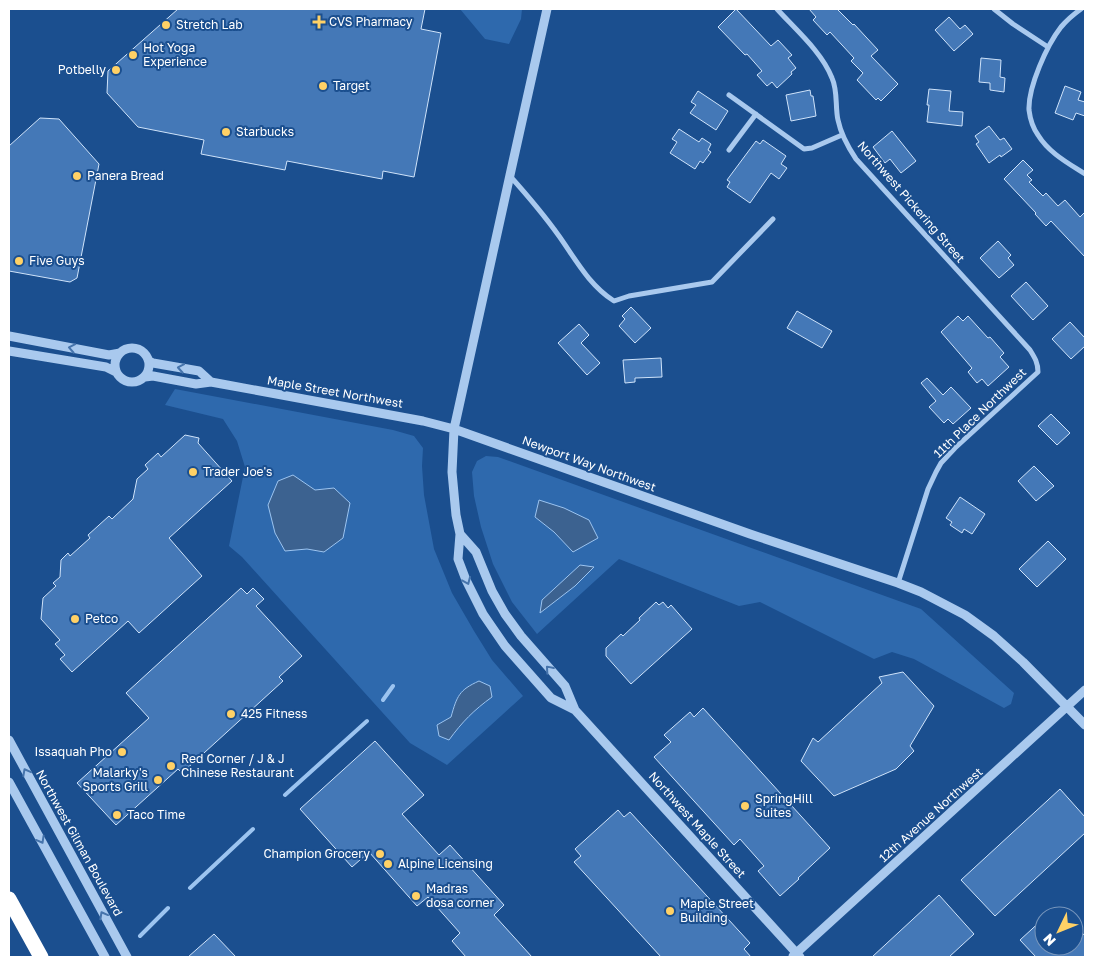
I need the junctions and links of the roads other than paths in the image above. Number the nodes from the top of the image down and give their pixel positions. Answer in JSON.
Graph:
{"nodes":[{"id":1,"x":548,"y":9,"type":"edge"},
{"id":2,"x":777,"y":9,"type":"edge"},
{"id":3,"x":994,"y":9,"type":"edge"},
{"id":4,"x":1081,"y":9,"type":"edge"},
{"id":5,"x":1048,"y":47,"type":"junction"},
{"id":6,"x":729,"y":95,"type":"dead end"},
{"id":7,"x":756,"y":114,"type":"junction"},
{"id":8,"x":842,"y":135,"type":"junction"},
{"id":9,"x":730,"y":150,"type":"dead end"},
{"id":10,"x":1085,"y":174,"type":"edge"},
{"id":11,"x":510,"y":175,"type":"junction"},
{"id":12,"x":773,"y":219,"type":"dead end"},
{"id":13,"x":9,"y":336,"type":"edge"},
{"id":14,"x":9,"y":351,"type":"edge"},
{"id":15,"x":120,"y":353,"type":"junction"},
{"id":16,"x":149,"y":361,"type":"junction"},
{"id":17,"x":116,"y":372,"type":"junction"},
{"id":18,"x":1038,"y":372,"type":"joint"},
{"id":19,"x":145,"y":377,"type":"junction"},
{"id":20,"x":211,"y":382,"type":"junction"},
{"id":21,"x":454,"y":429,"type":"junction"},
{"id":22,"x":460,"y":534,"type":"junction"},
{"id":23,"x":898,"y":583,"type":"junction"},
{"id":24,"x":1085,"y":690,"type":"edge"},
{"id":25,"x":1068,"y":707,"type":"junction"},
{"id":26,"x":575,"y":710,"type":"junction"},
{"id":27,"x":1085,"y":725,"type":"edge"},
{"id":28,"x":9,"y":740,"type":"edge"},
{"id":29,"x":9,"y":782,"type":"edge"},
{"id":30,"x":9,"y":899,"type":"edge"},
{"id":31,"x":9,"y":908,"type":"edge"},
{"id":32,"x":796,"y":956,"type":"edge"},
{"id":33,"x":31,"y":957,"type":"edge"},
{"id":34,"x":41,"y":957,"type":"edge"},
{"id":35,"x":105,"y":957,"type":"edge"},
{"id":36,"x":127,"y":957,"type":"edge"}],
"edges":[{"from":1,"to":11,"type":"street"},
{"from":2,"to":8,"type":"street","name":"Northwest Pickering Street"},
{"from":3,"to":5,"type":"street"},
{"from":4,"to":5,"type":"street"},
{"from":5,"to":10,"type":"street"},
{"from":6,"to":7,"type":"street"},
{"from":7,"to":8,"type":"street"},
{"from":7,"to":9,"type":"street"},
{"from":8,"to":18,"type":"street","name":"Northwest Pickering Street"},
{"from":11,"to":12,"type":"street"},
{"from":11,"to":21,"type":"street"},
{"from":15,"to":13,"type":"street","one_way":true},
{"from":14,"to":17,"type":"street"},
{"from":15,"to":16,"type":"street"},
{"from":15,"to":17,"type":"street"},
{"from":16,"to":19,"type":"street"},
{"from":20,"to":16,"type":"street","name":"Maple Street Northwest","one_way":true},
{"from":17,"to":19,"type":"street"},
{"from":18,"to":23,"type":"street","name":"11th Place Northwest"},
{"from":19,"to":20,"type":"street","name":"Maple Street Northwest"},
{"from":20,"to":21,"type":"street","name":"Maple Street Northwest"},
{"from":21,"to":22,"type":"street","name":"Northwest Maple Street"},
{"from":21,"to":23,"type":"street","name":"Newport Way Northwest"},
{"from":26,"to":22,"type":"street","name":"Northwest Maple Street","one_way":true},
{"from":22,"to":26,"type":"street","name":"Northwest Maple Street","one_way":true},
{"from":23,"to":25,"type":"street","name":"Newport Way Northwest"},
{"from":24,"to":25,"type":"street","name":"12th Avenue Northwest"},
{"from":25,"to":27,"type":"street","name":"Newport Way Northwest"},
{"from":25,"to":32,"type":"street","name":"12th Avenue Northwest"},
{"from":26,"to":32,"type":"street","name":"Northwest Maple Street"},
{"from":36,"to":28,"type":"street","name":"Northwest Gilman Boulevard","one_way":true},
{"from":29,"to":35,"type":"street","one_way":true},
{"from":30,"to":34,"type":"highway"},
{"from":31,"to":33,"type":"highway"}]}
